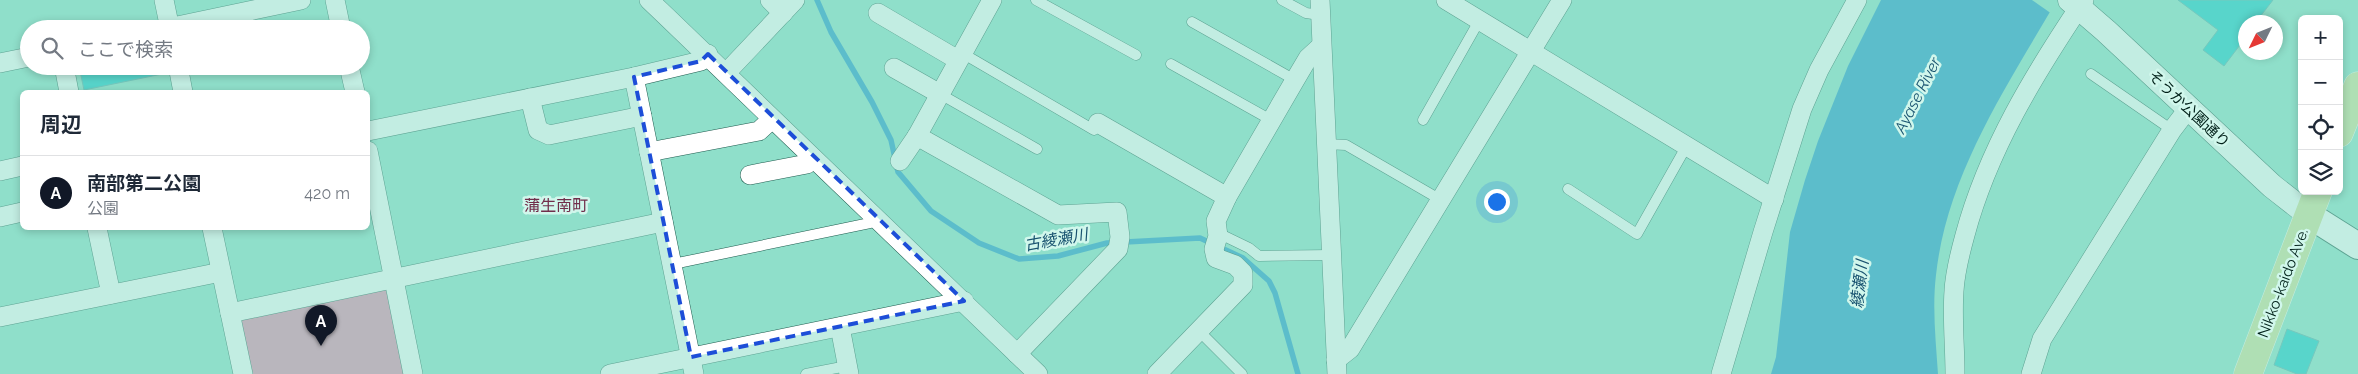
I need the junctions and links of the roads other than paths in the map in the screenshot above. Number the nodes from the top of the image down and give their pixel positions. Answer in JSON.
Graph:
{"nodes":[{"id":1,"x":164,"y":0,"type":"edge"},
{"id":2,"x":301,"y":0,"type":"edge"},
{"id":3,"x":334,"y":0,"type":"edge"},
{"id":4,"x":992,"y":0,"type":"edge"},
{"id":5,"x":1036,"y":0,"type":"edge"},
{"id":6,"x":1282,"y":0,"type":"edge"},
{"id":7,"x":1446,"y":0,"type":"edge"},
{"id":8,"x":1562,"y":0,"type":"edge"},
{"id":9,"x":1857,"y":0,"type":"edge"},
{"id":10,"x":654,"y":2,"type":"edge"},
{"id":11,"x":2078,"y":2,"type":"edge"},
{"id":12,"x":783,"y":4,"type":"edge"},
{"id":13,"x":1320,"y":7,"type":"edge"},
{"id":14,"x":878,"y":13,"type":"dead end"},
{"id":15,"x":167,"y":20,"type":"edge"},
{"id":16,"x":206,"y":20,"type":"edge"},
{"id":17,"x":339,"y":20,"type":"edge"},
{"id":18,"x":1479,"y":20,"type":"junction"},
{"id":19,"x":1192,"y":22,"type":"dead end"},
{"id":20,"x":1320,"y":47,"type":"junction"},
{"id":21,"x":1531,"y":52,"type":"junction"},
{"id":22,"x":708,"y":54,"type":"junction"},
{"id":23,"x":1136,"y":55,"type":"dead end"},
{"id":24,"x":960,"y":57,"type":"junction"},
{"id":25,"x":20,"y":59,"type":"edge"},
{"id":26,"x":0,"y":63,"type":"edge"},
{"id":27,"x":1171,"y":64,"type":"dead end"},
{"id":28,"x":894,"y":68,"type":"dead end"},
{"id":29,"x":726,"y":73,"type":"junction"},
{"id":30,"x":2091,"y":74,"type":"dead end"},
{"id":31,"x":66,"y":75,"type":"edge"},
{"id":32,"x":180,"y":75,"type":"edge"},
{"id":33,"x":351,"y":75,"type":"edge"},
{"id":34,"x":634,"y":77,"type":"junction"},
{"id":35,"x":1295,"y":80,"type":"junction"},
{"id":36,"x":2358,"y":86,"type":"edge"},
{"id":37,"x":69,"y":90,"type":"edge"},
{"id":38,"x":184,"y":90,"type":"edge"},
{"id":39,"x":355,"y":90,"type":"edge"},
{"id":40,"x":940,"y":94,"type":"junction"},
{"id":41,"x":530,"y":98,"type":"junction"},
{"id":42,"x":2188,"y":109,"type":"junction"},
{"id":43,"x":642,"y":116,"type":"junction"},
{"id":44,"x":772,"y":119,"type":"junction"},
{"id":45,"x":1271,"y":120,"type":"junction"},
{"id":46,"x":1422,"y":120,"type":"dead end"},
{"id":47,"x":2343,"y":123,"type":"edge"},
{"id":48,"x":1096,"y":126,"type":"joint"},
{"id":49,"x":2172,"y":130,"type":"junction"},
{"id":50,"x":370,"y":131,"type":"edge"},
{"id":51,"x":917,"y":136,"type":"junction"},
{"id":52,"x":1326,"y":144,"type":"junction"},
{"id":53,"x":1686,"y":147,"type":"junction"},
{"id":54,"x":1037,"y":149,"type":"dead end"},
{"id":55,"x":649,"y":152,"type":"junction"},
{"id":56,"x":813,"y":158,"type":"junction"},
{"id":57,"x":370,"y":161,"type":"edge"},
{"id":58,"x":900,"y":162,"type":"dead end"},
{"id":59,"x":20,"y":166,"type":"edge"},
{"id":60,"x":0,"y":171,"type":"edge"},
{"id":61,"x":750,"y":175,"type":"dead end"},
{"id":62,"x":1568,"y":189,"type":"dead end"},
{"id":63,"x":1227,"y":197,"type":"junction"},
{"id":64,"x":1774,"y":199,"type":"junction"},
{"id":65,"x":1441,"y":200,"type":"junction"},
{"id":66,"x":2314,"y":203,"type":"edge"},
{"id":67,"x":20,"y":212,"type":"edge"},
{"id":68,"x":0,"y":217,"type":"edge"},
{"id":69,"x":876,"y":218,"type":"junction"},
{"id":70,"x":663,"y":222,"type":"junction"},
{"id":71,"x":97,"y":230,"type":"edge"},
{"id":72,"x":212,"y":230,"type":"edge"},
{"id":73,"x":1217,"y":239,"type":"junction"},
{"id":74,"x":2358,"y":246,"type":"edge"},
{"id":75,"x":1331,"y":255,"type":"junction"},
{"id":76,"x":673,"y":264,"type":"junction"},
{"id":77,"x":222,"y":272,"type":"junction"},
{"id":78,"x":393,"y":277,"type":"junction"},
{"id":79,"x":111,"y":294,"type":"junction"},
{"id":80,"x":964,"y":301,"type":"junction"},
{"id":81,"x":230,"y":312,"type":"junction"},
{"id":82,"x":0,"y":317,"type":"edge"},
{"id":83,"x":840,"y":327,"type":"junction"},
{"id":84,"x":1199,"y":331,"type":"junction"},
{"id":85,"x":1017,"y":354,"type":"junction"},
{"id":86,"x":693,"y":366,"type":"edge"},
{"id":87,"x":1336,"y":367,"type":"edge"},
{"id":88,"x":848,"y":370,"type":"edge"},
{"id":89,"x":243,"y":374,"type":"edge"},
{"id":90,"x":413,"y":374,"type":"edge"},
{"id":91,"x":610,"y":374,"type":"edge"},
{"id":92,"x":806,"y":374,"type":"edge"},
{"id":93,"x":1038,"y":374,"type":"edge"},
{"id":94,"x":1157,"y":374,"type":"edge"},
{"id":95,"x":1242,"y":374,"type":"edge"},
{"id":96,"x":1721,"y":374,"type":"edge"},
{"id":97,"x":1956,"y":374,"type":"edge"},
{"id":98,"x":2031,"y":374,"type":"edge"},
{"id":99,"x":2248,"y":374,"type":"edge"}],
"edges":[{"from":1,"to":15,"type":"street"},
{"from":2,"to":16,"type":"street"},
{"from":3,"to":17,"type":"street"},
{"from":4,"to":24,"type":"street"},
{"from":5,"to":23,"type":"lane"},
{"from":6,"to":13,"type":"lane"},
{"from":7,"to":18,"type":"street"},
{"from":8,"to":21,"type":"street"},
{"from":9,"to":64,"type":"street"},
{"from":10,"to":22,"type":"street"},
{"from":11,"to":42,"type":"street","name":"そうか公園通り"},
{"from":11,"to":97,"type":"street"},
{"from":12,"to":29,"type":"street"},
{"from":13,"to":20,"type":"street"},
{"from":14,"to":24,"type":"street"},
{"from":18,"to":21,"type":"street"},
{"from":18,"to":46,"type":"lane"},
{"from":19,"to":35,"type":"lane"},
{"from":20,"to":35,"type":"street"},
{"from":20,"to":52,"type":"street"},
{"from":21,"to":53,"type":"street"},
{"from":21,"to":65,"type":"street"},
{"from":22,"to":29,"type":"street"},
{"from":22,"to":34,"type":"street"},
{"from":24,"to":40,"type":"street"},
{"from":24,"to":48,"type":"lane"},
{"from":25,"to":26,"type":"street"},
{"from":27,"to":45,"type":"lane"},
{"from":28,"to":40,"type":"street"},
{"from":29,"to":44,"type":"street"},
{"from":30,"to":49,"type":"lane"},
{"from":31,"to":37,"type":"street"},
{"from":32,"to":38,"type":"street"},
{"from":33,"to":39,"type":"street"},
{"from":34,"to":41,"type":"street"},
{"from":34,"to":43,"type":"street"},
{"from":35,"to":45,"type":"street"},
{"from":36,"to":47,"type":"main road"},
{"from":40,"to":51,"type":"street"},
{"from":40,"to":54,"type":"lane"},
{"from":41,"to":43,"type":"street"},
{"from":41,"to":50,"type":"street"},
{"from":42,"to":49,"type":"street"},
{"from":42,"to":66,"type":"street","name":"そうか公園通り"},
{"from":43,"to":55,"type":"street"},
{"from":44,"to":55,"type":"street"},
{"from":44,"to":56,"type":"street"},
{"from":45,"to":63,"type":"street"},
{"from":48,"to":63,"type":"street"},
{"from":49,"to":98,"type":"street"},
{"from":51,"to":58,"type":"street"},
{"from":51,"to":85,"type":"street"},
{"from":52,"to":65,"type":"lane"},
{"from":52,"to":75,"type":"street"},
{"from":53,"to":62,"type":"lane"},
{"from":53,"to":64,"type":"street"},
{"from":55,"to":70,"type":"street"},
{"from":56,"to":61,"type":"street"},
{"from":56,"to":69,"type":"street"},
{"from":57,"to":78,"type":"street"},
{"from":59,"to":60,"type":"street"},
{"from":63,"to":73,"type":"street"},
{"from":64,"to":96,"type":"street"},
{"from":65,"to":87,"type":"street"},
{"from":66,"to":74,"type":"main road"},
{"from":66,"to":99,"type":"main road","name":"Nikko-kaido Ave."},
{"from":67,"to":68,"type":"street"},
{"from":69,"to":76,"type":"lane"},
{"from":69,"to":80,"type":"street"},
{"from":70,"to":76,"type":"street"},
{"from":70,"to":78,"type":"street"},
{"from":71,"to":79,"type":"street"},
{"from":72,"to":77,"type":"street"},
{"from":73,"to":75,"type":"lane"},
{"from":73,"to":84,"type":"street"},
{"from":75,"to":87,"type":"street"},
{"from":76,"to":86,"type":"street"},
{"from":77,"to":79,"type":"street"},
{"from":77,"to":81,"type":"street"},
{"from":78,"to":81,"type":"street"},
{"from":78,"to":90,"type":"street"},
{"from":79,"to":82,"type":"street"},
{"from":80,"to":83,"type":"street"},
{"from":80,"to":85,"type":"street"},
{"from":81,"to":89,"type":"street"},
{"from":83,"to":86,"type":"street"},
{"from":83,"to":88,"type":"street"},
{"from":84,"to":94,"type":"street"},
{"from":84,"to":95,"type":"lane"},
{"from":85,"to":93,"type":"street"},
{"from":86,"to":91,"type":"street"},
{"from":88,"to":92,"type":"lane"}]}
